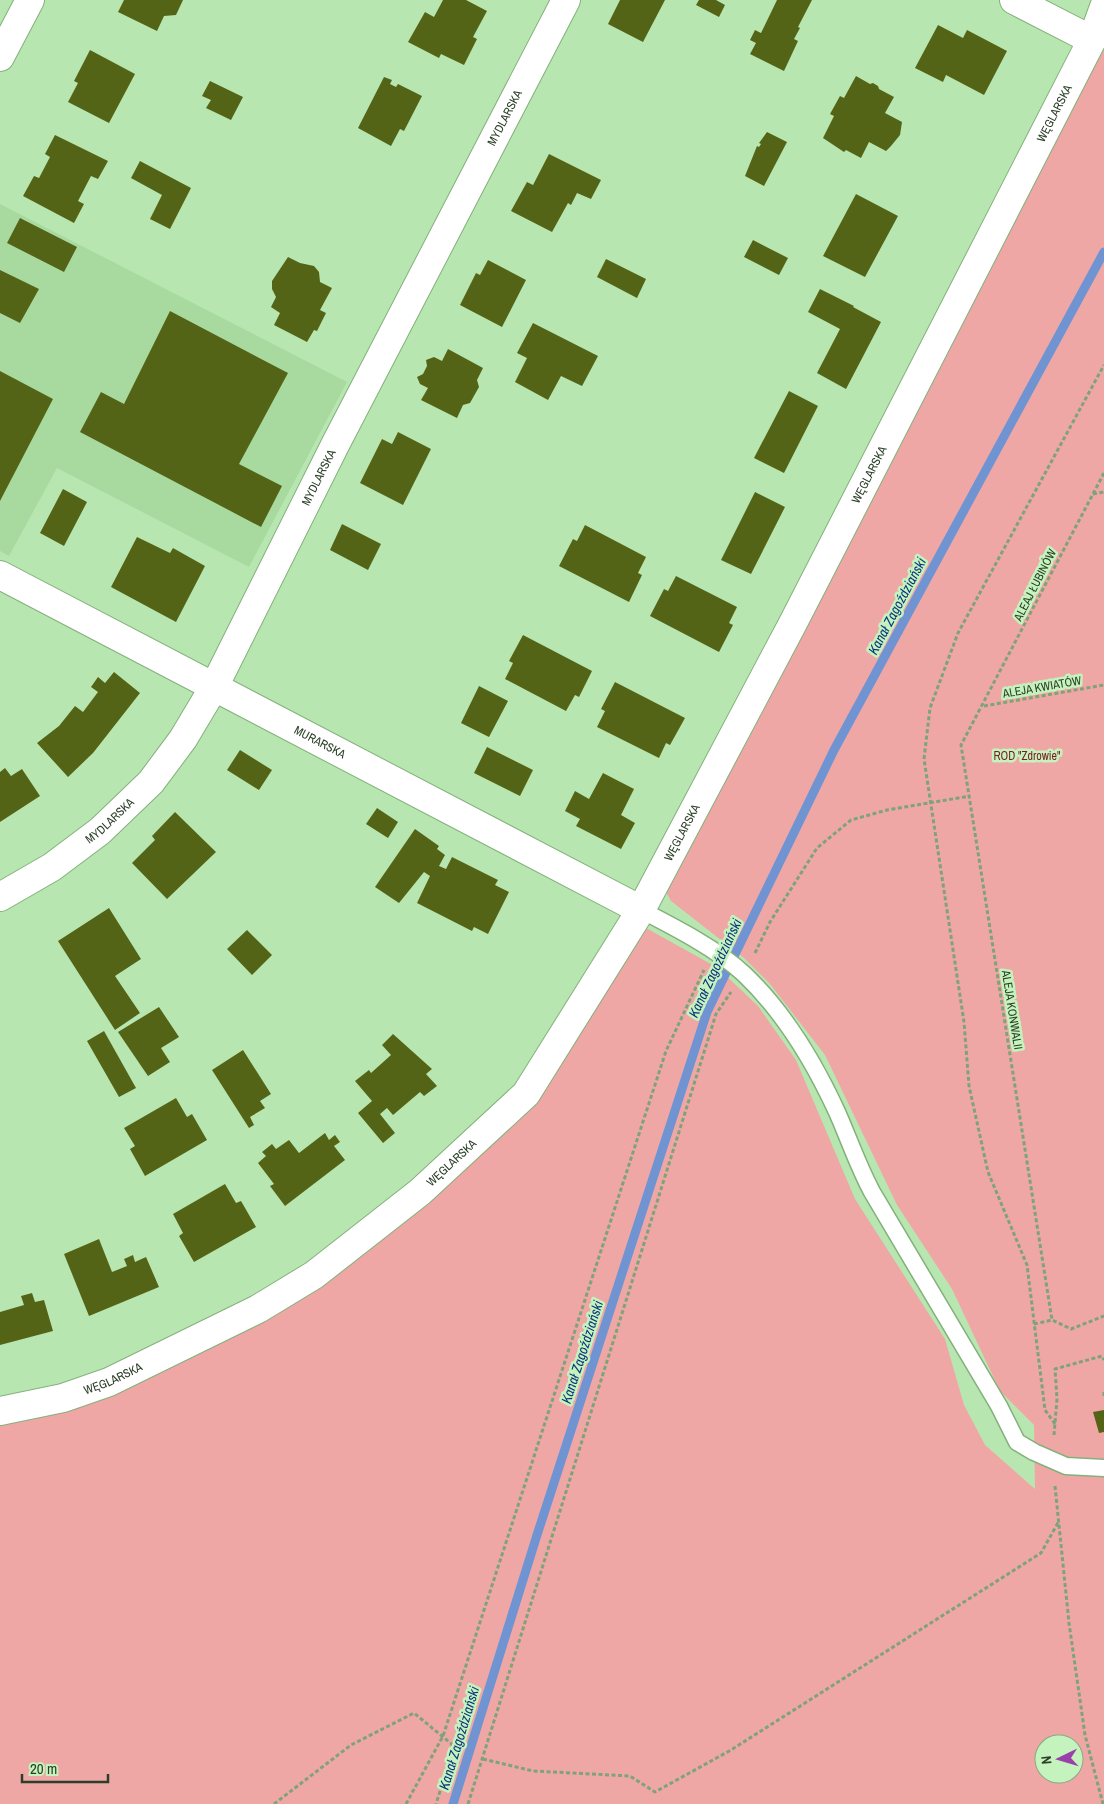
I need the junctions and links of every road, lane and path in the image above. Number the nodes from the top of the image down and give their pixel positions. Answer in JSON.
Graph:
{"nodes":[{"id":1,"x":30,"y":0,"type":"edge"},
{"id":2,"x":566,"y":0,"type":"edge"},
{"id":3,"x":1014,"y":0,"type":"edge"},
{"id":4,"x":1104,"y":7,"type":"edge"},
{"id":5,"x":1092,"y":40,"type":"junction"},
{"id":6,"x":0,"y":58,"type":"edge"},
{"id":7,"x":1104,"y":365,"type":"edge"},
{"id":8,"x":1104,"y":473,"type":"edge"},
{"id":9,"x":1104,"y":492,"type":"edge"},
{"id":10,"x":1092,"y":494,"type":"junction"},
{"id":11,"x":0,"y":575,"type":"edge"},
{"id":12,"x":1104,"y":685,"type":"edge"},
{"id":13,"x":214,"y":687,"type":"junction"},
{"id":14,"x":983,"y":706,"type":"junction"},
{"id":15,"x":970,"y":796,"type":"junction"},
{"id":16,"x":930,"y":802,"type":"junction"},
{"id":17,"x":0,"y":897,"type":"edge"},
{"id":18,"x":641,"y":910,"type":"junction"},
{"id":19,"x":717,"y":955,"type":"junction"},
{"id":20,"x":741,"y":972,"type":"junction"},
{"id":21,"x":1104,"y":1316,"type":"edge"},
{"id":22,"x":1052,"y":1321,"type":"junction"},
{"id":23,"x":1034,"y":1324,"type":"junction"},
{"id":24,"x":1104,"y":1360,"type":"edge"},
{"id":25,"x":1104,"y":1392,"type":"edge"},
{"id":26,"x":1104,"y":1396,"type":"edge"},
{"id":27,"x":0,"y":1411,"type":"edge"},
{"id":28,"x":1052,"y":1461,"type":"junction"},
{"id":29,"x":1104,"y":1468,"type":"edge"},
{"id":30,"x":1060,"y":1521,"type":"junction"},
{"id":31,"x":443,"y":1736,"type":"junction"},
{"id":32,"x":483,"y":1759,"type":"junction"},
{"id":33,"x":274,"y":1804,"type":"edge"},
{"id":34,"x":406,"y":1804,"type":"edge"},
{"id":35,"x":436,"y":1804,"type":"edge"},
{"id":36,"x":468,"y":1804,"type":"edge"},
{"id":37,"x":1103,"y":1804,"type":"edge"}],
"edges":[{"from":1,"to":6,"type":"street"},
{"from":2,"to":13,"type":"street","name":"MYDLARSKA"},
{"from":3,"to":5,"type":"street"},
{"from":4,"to":5,"type":"street","name":"WĘGLARSKA"},
{"from":5,"to":18,"type":"street","name":"WĘGLARSKA"},
{"from":7,"to":16,"type":"path"},
{"from":8,"to":10,"type":"path","name":"ALEAJ ŁUBINÓW"},
{"from":9,"to":10,"type":"path"},
{"from":10,"to":14,"type":"path","name":"ALEAJ ŁUBINÓW"},
{"from":11,"to":13,"type":"street","name":"MURARSKA"},
{"from":12,"to":14,"type":"path","name":"ALEJA KWIATÓW"},
{"from":13,"to":17,"type":"street","name":"MYDLARSKA"},
{"from":13,"to":18,"type":"street","name":"MURARSKA"},
{"from":14,"to":15,"type":"path","name":"ALEJA KONWALII"},
{"from":15,"to":16,"type":"path"},
{"from":15,"to":22,"type":"path","name":"ALEJA KONWALII"},
{"from":16,"to":20,"type":"path"},
{"from":16,"to":23,"type":"path"},
{"from":18,"to":19,"type":"lane"},
{"from":18,"to":27,"type":"street","name":"WĘGLARSKA"},
{"from":19,"to":20,"type":"lane"},
{"from":19,"to":31,"type":"path"},
{"from":20,"to":28,"type":"lane"},
{"from":20,"to":32,"type":"path"},
{"from":21,"to":22,"type":"path"},
{"from":22,"to":23,"type":"path"},
{"from":23,"to":24,"type":"path"},
{"from":25,"to":26,"type":"path"},
{"from":28,"to":29,"type":"lane"},
{"from":28,"to":30,"type":"path"},
{"from":30,"to":32,"type":"path"},
{"from":30,"to":37,"type":"path"},
{"from":31,"to":33,"type":"path"},
{"from":31,"to":34,"type":"path"},
{"from":31,"to":35,"type":"path"},
{"from":32,"to":36,"type":"path"}]}
